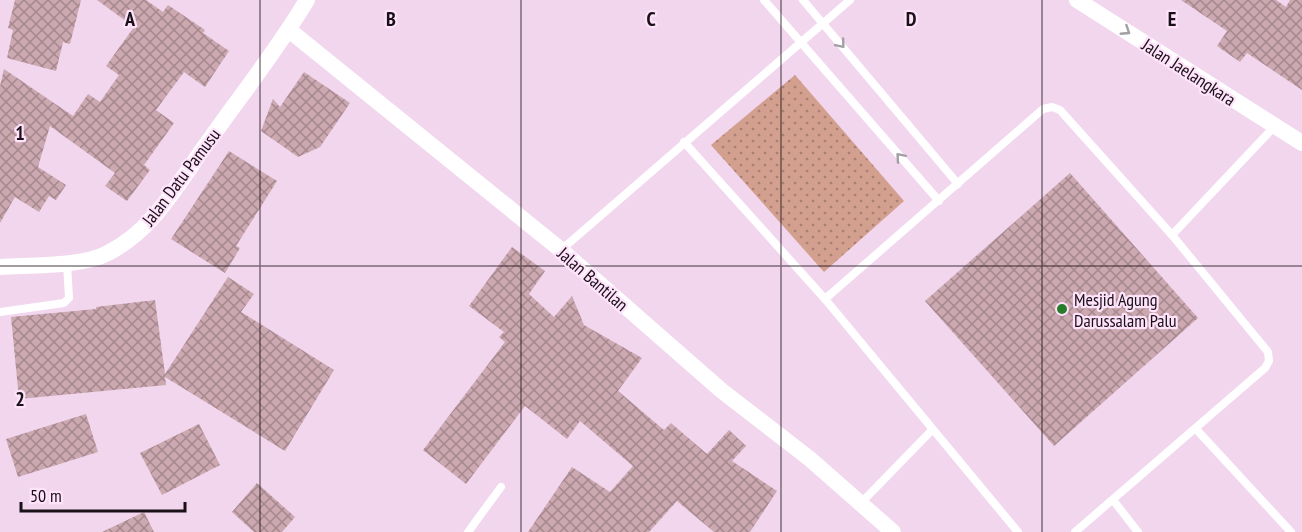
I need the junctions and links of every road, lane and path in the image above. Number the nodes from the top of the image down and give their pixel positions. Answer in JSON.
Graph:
{"nodes":[{"id":1,"x":307,"y":0,"type":"edge"},
{"id":2,"x":764,"y":0,"type":"edge"},
{"id":3,"x":803,"y":0,"type":"edge"},
{"id":4,"x":850,"y":0,"type":"edge"},
{"id":5,"x":1077,"y":0,"type":"edge"},
{"id":6,"x":824,"y":24,"type":"junction"},
{"id":7,"x":289,"y":30,"type":"junction"},
{"id":8,"x":801,"y":44,"type":"junction"},
{"id":9,"x":1275,"y":126,"type":"junction"},
{"id":10,"x":684,"y":142,"type":"junction"},
{"id":11,"x":1302,"y":143,"type":"edge"},
{"id":12,"x":958,"y":184,"type":"junction"},
{"id":13,"x":939,"y":201,"type":"junction"},
{"id":14,"x":1172,"y":235,"type":"junction"},
{"id":15,"x":561,"y":250,"type":"junction"},
{"id":16,"x":67,"y":264,"type":"junction"},
{"id":17,"x":0,"y":267,"type":"edge"},
{"id":18,"x":825,"y":299,"type":"junction"},
{"id":19,"x":0,"y":312,"type":"edge"},
{"id":20,"x":932,"y":429,"type":"junction"},
{"id":21,"x":1196,"y":429,"type":"junction"},
{"id":22,"x":501,"y":488,"type":"dead end"},
{"id":23,"x":1113,"y":500,"type":"junction"},
{"id":24,"x":860,"y":504,"type":"junction"},
{"id":25,"x":468,"y":532,"type":"edge"},
{"id":26,"x":893,"y":532,"type":"edge"},
{"id":27,"x":1018,"y":532,"type":"edge"},
{"id":28,"x":1076,"y":532,"type":"edge"},
{"id":29,"x":1138,"y":532,"type":"edge"},
{"id":30,"x":1291,"y":532,"type":"edge"}],
"edges":[{"from":1,"to":7,"type":"street","name":"Jalan Datu Pamusu"},
{"from":2,"to":8,"type":"lane"},
{"from":3,"to":6,"type":"lane"},
{"from":4,"to":6,"type":"lane"},
{"from":5,"to":9,"type":"street","name":"Jalan Jaelangkara","one_way":true},
{"from":6,"to":8,"type":"lane"},
{"from":6,"to":12,"type":"lane","one_way":true},
{"from":7,"to":15,"type":"street","name":"Jalan Bantilan"},
{"from":7,"to":16,"type":"street","name":"Jalan Datu Pamusu"},
{"from":8,"to":10,"type":"lane"},
{"from":13,"to":8,"type":"lane","one_way":true},
{"from":9,"to":11,"type":"street","name":"Jalan Jaelangkara"},
{"from":9,"to":14,"type":"lane"},
{"from":10,"to":15,"type":"lane"},
{"from":10,"to":18,"type":"lane"},
{"from":12,"to":13,"type":"lane"},
{"from":12,"to":14,"type":"lane"},
{"from":13,"to":18,"type":"lane"},
{"from":14,"to":21,"type":"lane"},
{"from":15,"to":24,"type":"street","name":"Jalan Bantilan"},
{"from":16,"to":17,"type":"street","name":"Jalan Datu Pamusu"},
{"from":16,"to":19,"type":"lane"},
{"from":18,"to":20,"type":"lane"},
{"from":20,"to":24,"type":"lane"},
{"from":20,"to":27,"type":"lane"},
{"from":21,"to":23,"type":"lane"},
{"from":21,"to":30,"type":"lane"},
{"from":22,"to":25,"type":"lane"},
{"from":23,"to":28,"type":"lane"},
{"from":23,"to":29,"type":"lane"},
{"from":24,"to":26,"type":"street","name":"Jalan Bantilan"}]}
